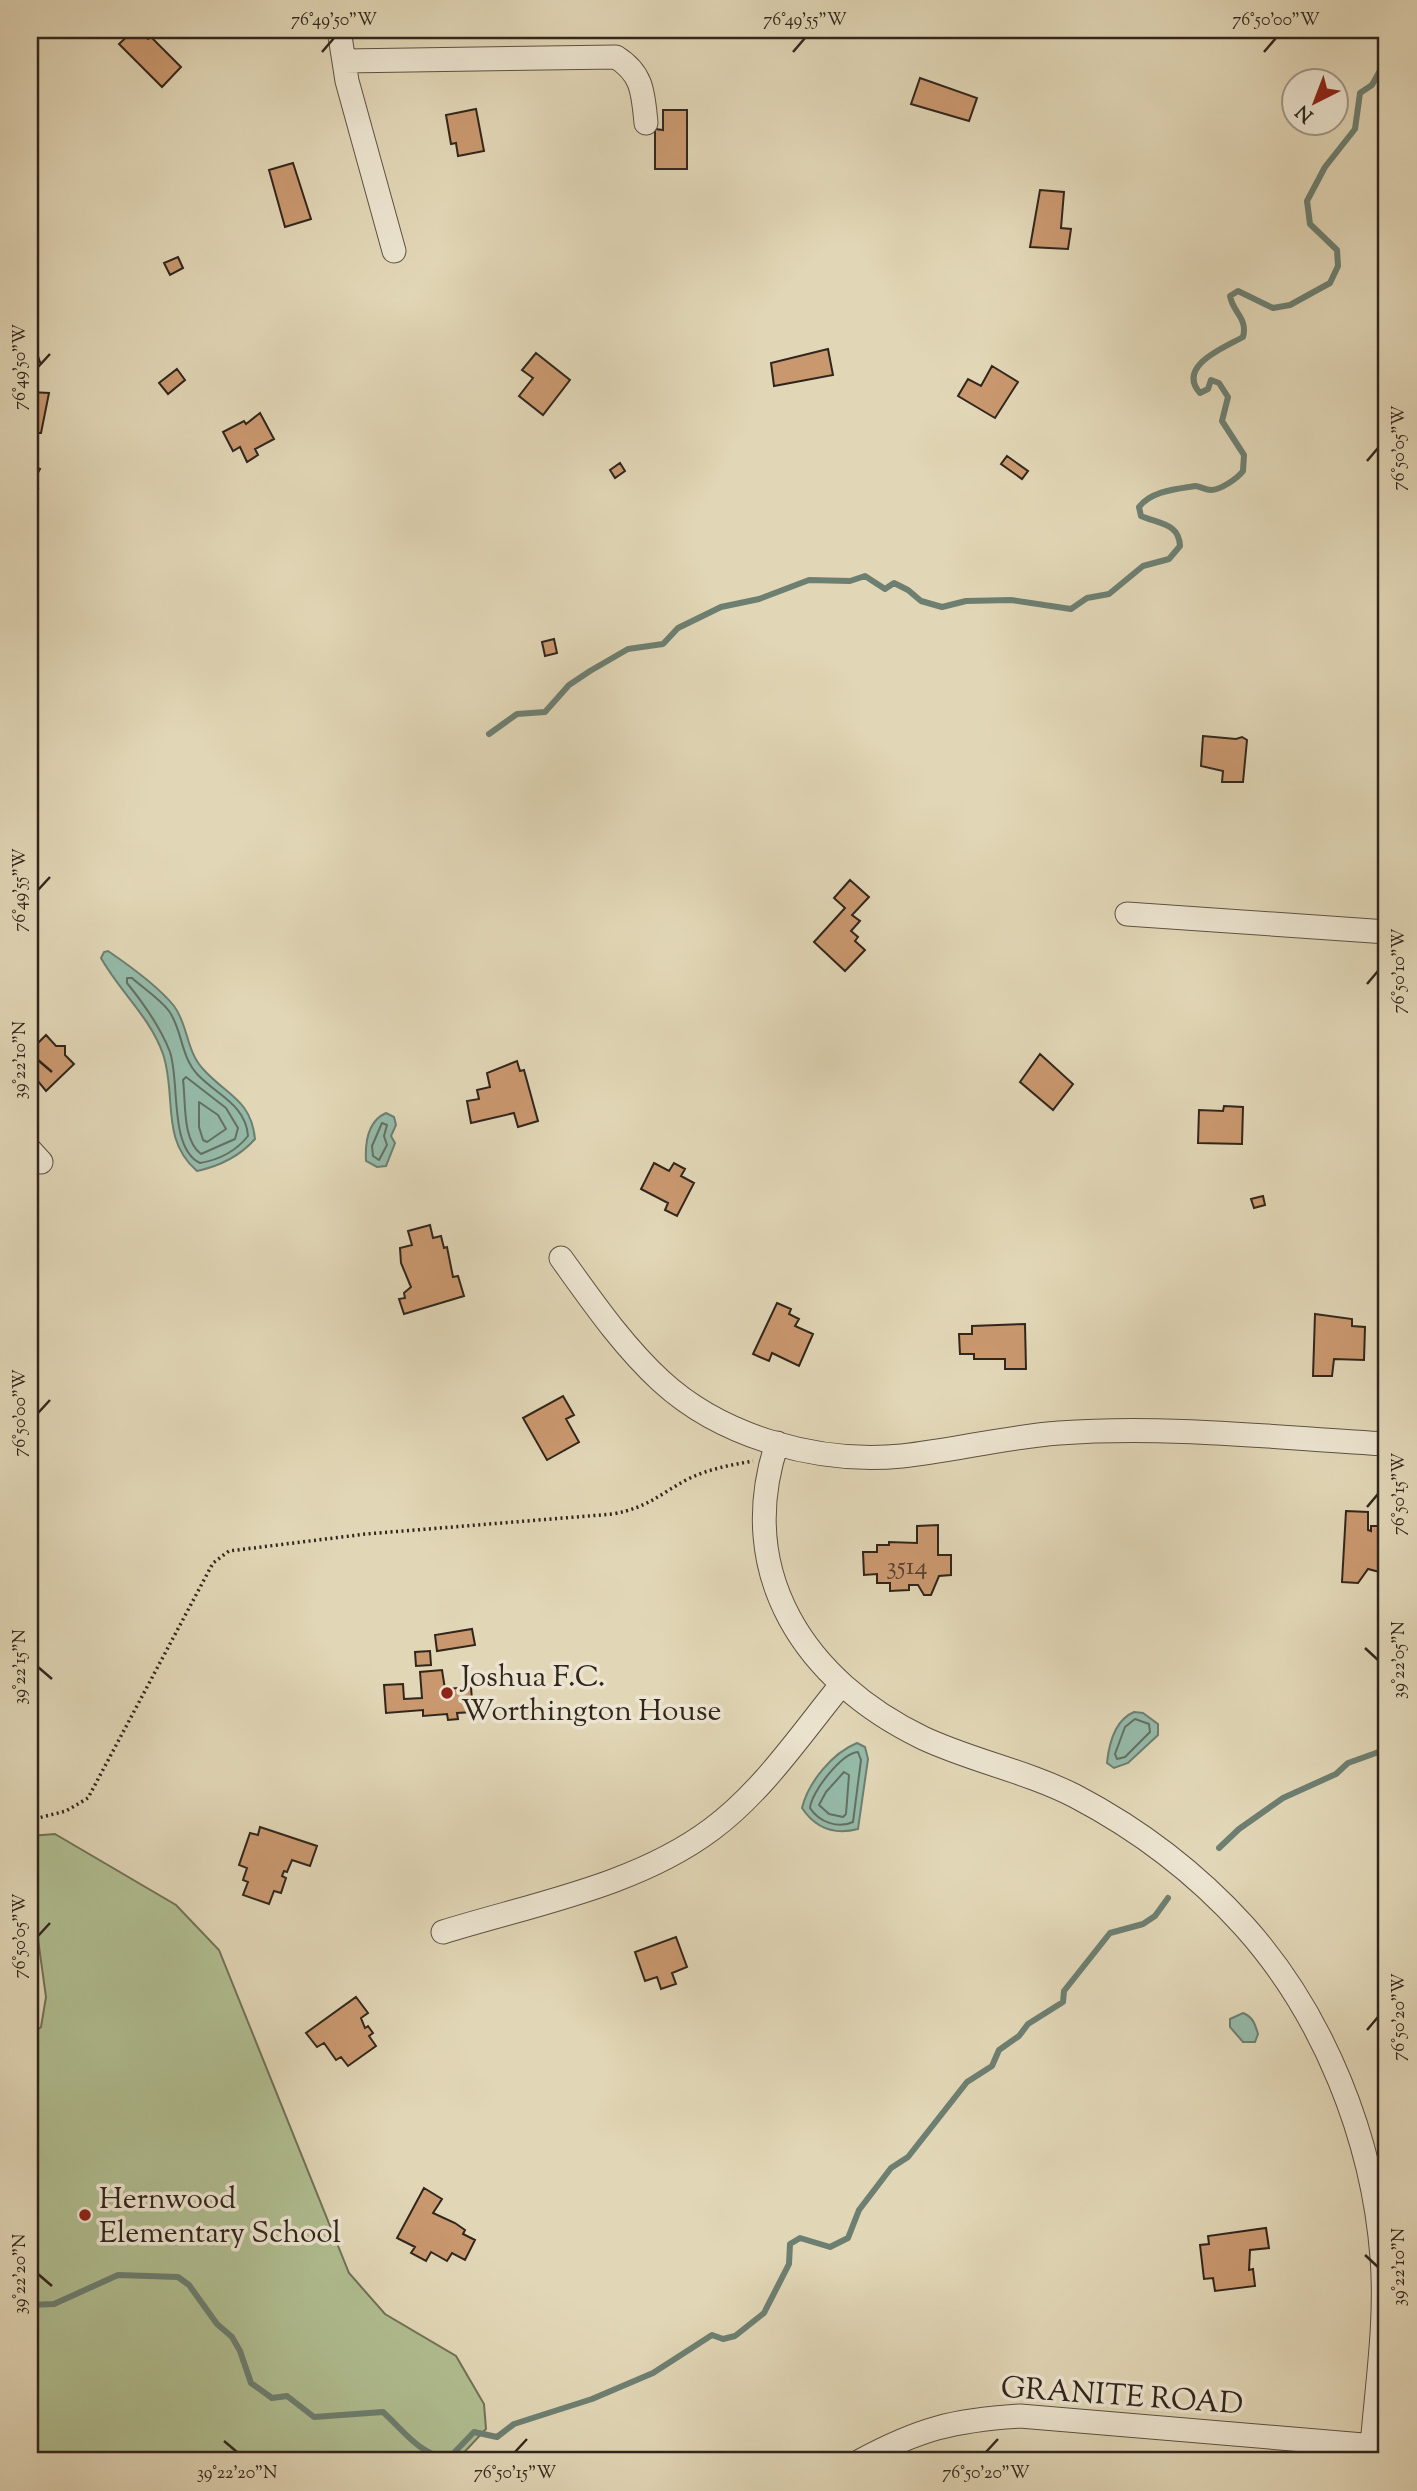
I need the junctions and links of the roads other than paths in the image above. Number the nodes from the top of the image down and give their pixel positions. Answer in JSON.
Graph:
{"nodes":[{"id":1,"x":339,"y":30,"type":"edge"},
{"id":2,"x":344,"y":61,"type":"junction"},
{"id":3,"x":646,"y":123,"type":"dead end"},
{"id":4,"x":394,"y":251,"type":"dead end"},
{"id":5,"x":1126,"y":914,"type":"dead end"},
{"id":6,"x":1387,"y":932,"type":"edge"},
{"id":7,"x":561,"y":1258,"type":"dead end"},
{"id":8,"x":1387,"y":1444,"type":"edge"},
{"id":9,"x":775,"y":1451,"type":"junction"},
{"id":10,"x":841,"y":1685,"type":"junction"},
{"id":11,"x":443,"y":1932,"type":"dead end"},
{"id":12,"x":1380,"y":2446,"type":"edge"},
{"id":13,"x":860,"y":2461,"type":"edge"}],
"edges":[{"from":1,"to":2,"type":"street"},
{"from":2,"to":3,"type":"street"},
{"from":2,"to":4,"type":"street"},
{"from":5,"to":6,"type":"street"},
{"from":7,"to":9,"type":"street"},
{"from":8,"to":9,"type":"street"},
{"from":9,"to":10,"type":"street"},
{"from":10,"to":11,"type":"street"},
{"from":10,"to":12,"type":"street"},
{"from":12,"to":13,"type":"street","name":"GRANITE ROAD"}]}
